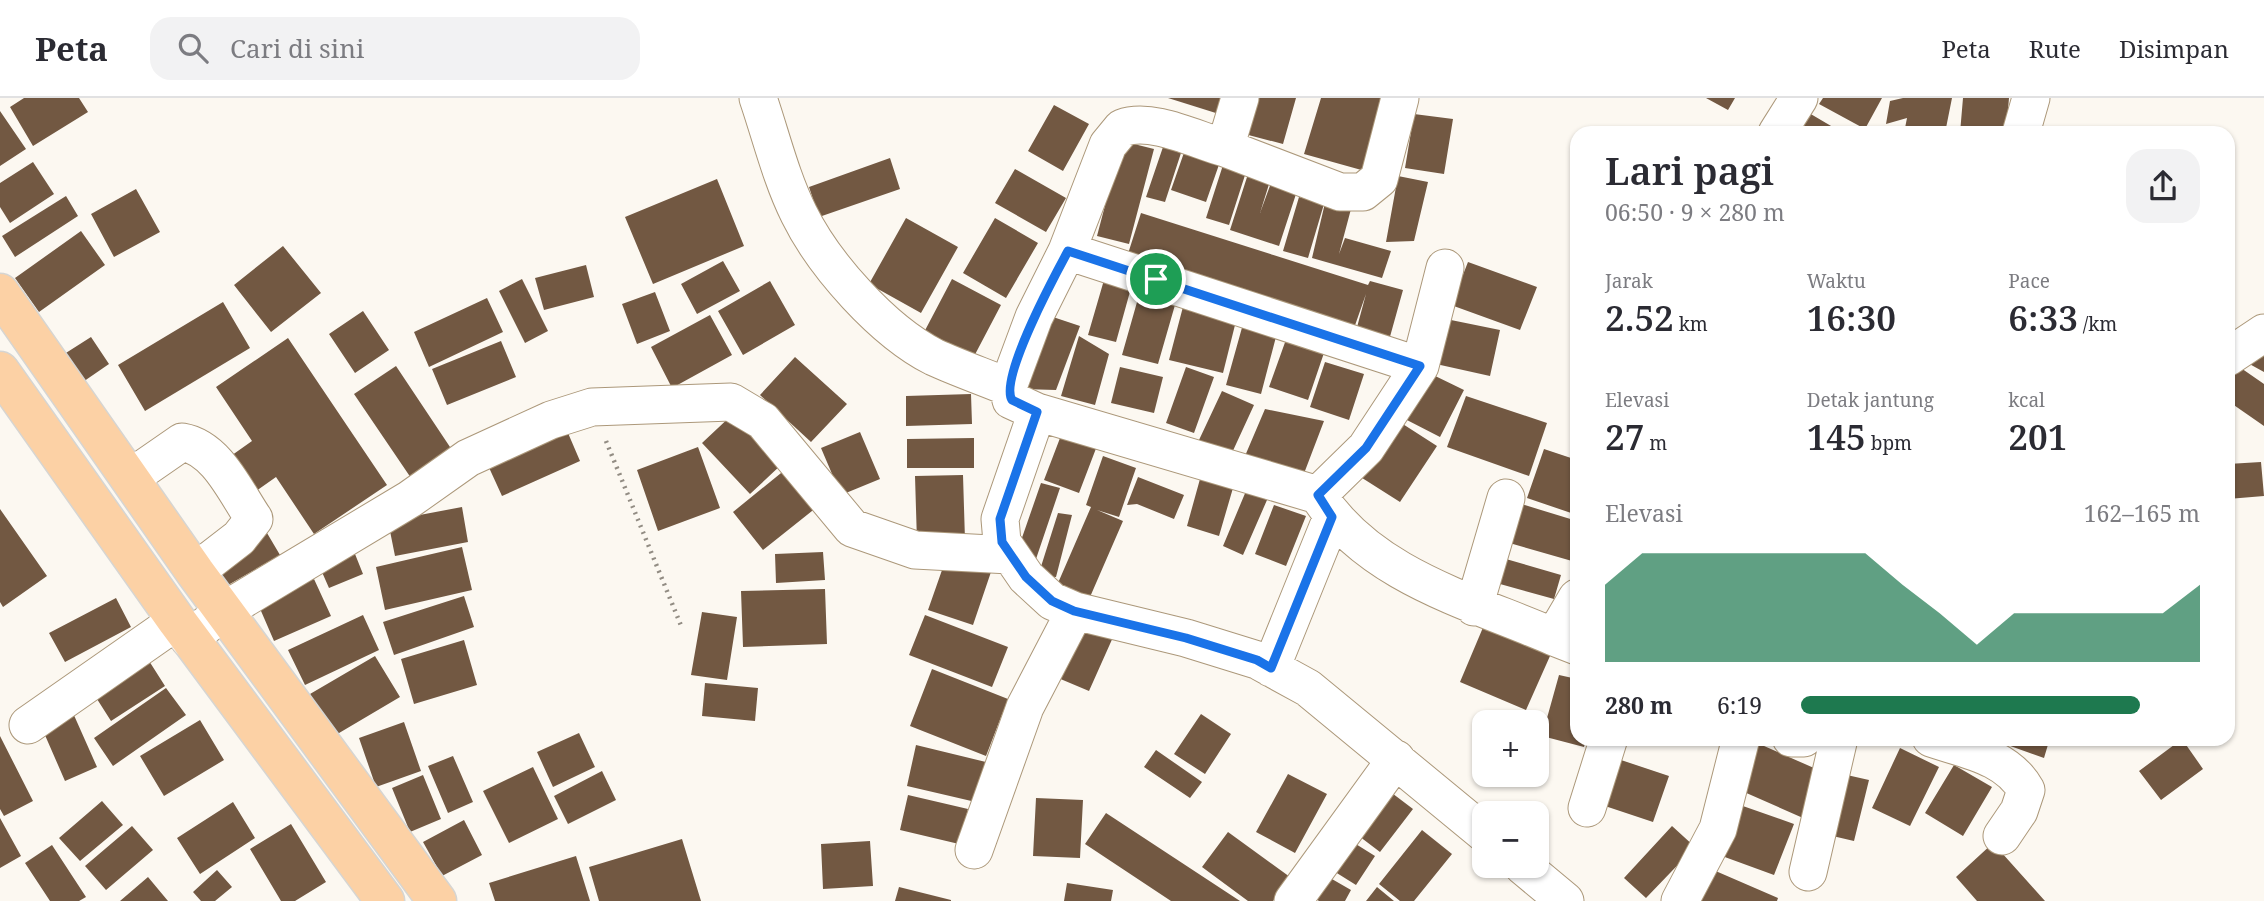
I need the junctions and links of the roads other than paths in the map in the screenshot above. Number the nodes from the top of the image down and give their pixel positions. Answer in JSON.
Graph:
{"nodes":[{"id":1,"x":758,"y":98,"type":"edge"},
{"id":2,"x":1240,"y":98,"type":"edge"},
{"id":3,"x":1400,"y":98,"type":"edge"},
{"id":4,"x":1799,"y":98,"type":"edge"},
{"id":5,"x":2031,"y":98,"type":"edge"},
{"id":6,"x":1781,"y":126,"type":"edge"},
{"id":7,"x":2023,"y":126,"type":"edge"},
{"id":8,"x":1225,"y":149,"type":"junction"},
{"id":9,"x":1068,"y":251,"type":"junction"},
{"id":10,"x":1445,"y":268,"type":"dead end"},
{"id":11,"x":0,"y":293,"type":"edge"},
{"id":12,"x":2264,"y":333,"type":"edge"},
{"id":13,"x":2235,"y":352,"type":"edge"},
{"id":14,"x":1420,"y":366,"type":"junction"},
{"id":15,"x":0,"y":371,"type":"edge"},
{"id":16,"x":1008,"y":387,"type":"junction"},
{"id":17,"x":1037,"y":412,"type":"junction"},
{"id":18,"x":130,"y":478,"type":"junction"},
{"id":19,"x":1506,"y":498,"type":"dead end"},
{"id":20,"x":1325,"y":506,"type":"junction"},
{"id":21,"x":1010,"y":555,"type":"junction"},
{"id":22,"x":195,"y":572,"type":"junction"},
{"id":23,"x":1474,"y":607,"type":"junction"},
{"id":24,"x":225,"y":610,"type":"junction"},
{"id":25,"x":1074,"y":611,"type":"junction"},
{"id":26,"x":183,"y":630,"type":"junction"},
{"id":27,"x":1566,"y":641,"type":"edge"},
{"id":28,"x":1271,"y":668,"type":"junction"},
{"id":29,"x":28,"y":725,"type":"dead end"},
{"id":30,"x":1606,"y":746,"type":"edge"},
{"id":31,"x":1739,"y":746,"type":"edge"},
{"id":32,"x":1837,"y":746,"type":"edge"},
{"id":33,"x":1955,"y":746,"type":"edge"},
{"id":34,"x":1396,"y":759,"type":"junction"},
{"id":35,"x":1587,"y":808,"type":"dead end"},
{"id":36,"x":1472,"y":823,"type":"edge"},
{"id":37,"x":2002,"y":835,"type":"dead end"},
{"id":38,"x":974,"y":850,"type":"dead end"},
{"id":39,"x":1808,"y":872,"type":"dead end"},
{"id":40,"x":1537,"y":878,"type":"edge"},
{"id":41,"x":385,"y":901,"type":"edge"},
{"id":42,"x":436,"y":901,"type":"edge"},
{"id":43,"x":1293,"y":901,"type":"edge"},
{"id":44,"x":1565,"y":901,"type":"edge"},
{"id":45,"x":1680,"y":901,"type":"edge"}],
"edges":[{"from":1,"to":16,"type":"street"},
{"from":2,"to":8,"type":"street"},
{"from":3,"to":8,"type":"street"},
{"from":4,"to":6,"type":"street"},
{"from":5,"to":7,"type":"street"},
{"from":8,"to":9,"type":"street"},
{"from":9,"to":14,"type":"street"},
{"from":9,"to":16,"type":"street"},
{"from":10,"to":14,"type":"street"},
{"from":11,"to":18,"type":"main road"},
{"from":12,"to":13,"type":"street"},
{"from":14,"to":20,"type":"street"},
{"from":15,"to":26,"type":"main road"},
{"from":16,"to":17,"type":"street"},
{"from":17,"to":20,"type":"street"},
{"from":17,"to":21,"type":"street"},
{"from":18,"to":22,"type":"main road"},
{"from":18,"to":22,"type":"street"},
{"from":19,"to":23,"type":"street"},
{"from":20,"to":23,"type":"street"},
{"from":20,"to":28,"type":"street"},
{"from":21,"to":24,"type":"street"},
{"from":21,"to":25,"type":"street"},
{"from":22,"to":24,"type":"main road"},
{"from":23,"to":27,"type":"street"},
{"from":24,"to":26,"type":"street"},
{"from":24,"to":42,"type":"main road"},
{"from":25,"to":28,"type":"street"},
{"from":25,"to":38,"type":"street"},
{"from":26,"to":29,"type":"street"},
{"from":26,"to":41,"type":"main road"},
{"from":28,"to":34,"type":"street"},
{"from":30,"to":35,"type":"street"},
{"from":31,"to":45,"type":"street"},
{"from":32,"to":39,"type":"street"},
{"from":33,"to":37,"type":"street"},
{"from":34,"to":36,"type":"street"},
{"from":34,"to":43,"type":"street"},
{"from":40,"to":44,"type":"street"}]}
